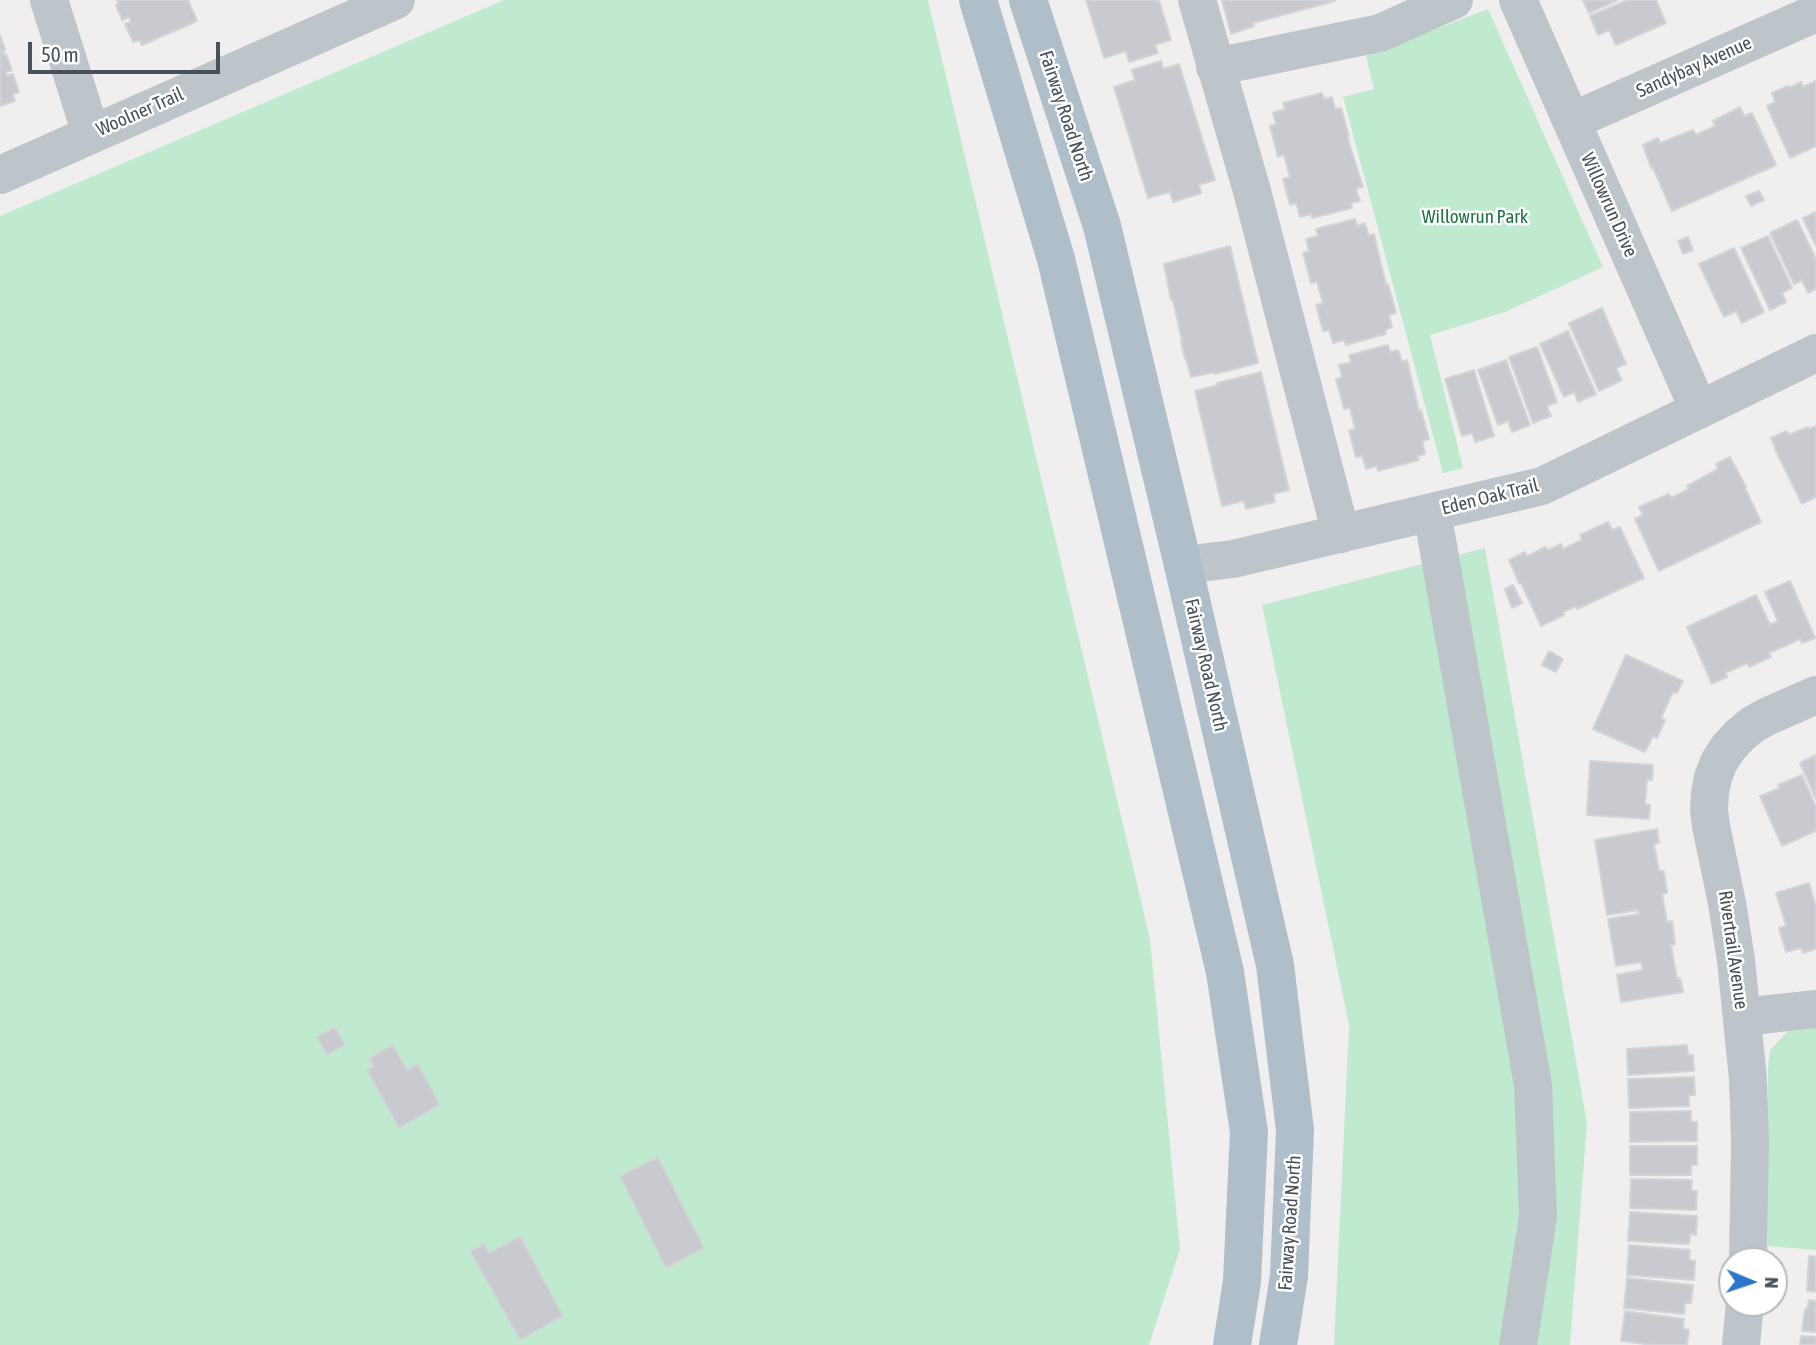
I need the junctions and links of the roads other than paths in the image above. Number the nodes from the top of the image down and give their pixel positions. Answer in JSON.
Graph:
{"nodes":[{"id":1,"x":49,"y":0,"type":"edge"},
{"id":2,"x":396,"y":0,"type":"edge"},
{"id":3,"x":978,"y":0,"type":"edge"},
{"id":4,"x":1028,"y":0,"type":"edge"},
{"id":5,"x":1197,"y":0,"type":"edge"},
{"id":6,"x":1454,"y":0,"type":"edge"},
{"id":7,"x":1517,"y":0,"type":"edge"},
{"id":8,"x":1816,"y":13,"type":"edge"},
{"id":9,"x":1216,"y":67,"type":"junction"},
{"id":10,"x":1572,"y":121,"type":"junction"},
{"id":11,"x":92,"y":134,"type":"junction"},
{"id":12,"x":0,"y":175,"type":"edge"},
{"id":13,"x":1816,"y":353,"type":"edge"},
{"id":14,"x":1699,"y":410,"type":"junction"},
{"id":15,"x":1432,"y":512,"type":"junction"},
{"id":16,"x":1341,"y":534,"type":"junction"},
{"id":17,"x":1183,"y":565,"type":"junction"},
{"id":18,"x":1816,"y":695,"type":"edge"},
{"id":19,"x":1816,"y":1009,"type":"edge"},
{"id":20,"x":1742,"y":1017,"type":"junction"},
{"id":21,"x":1748,"y":1247,"type":"edge"},
{"id":22,"x":1744,"y":1317,"type":"edge"},
{"id":23,"x":1231,"y":1345,"type":"edge"},
{"id":24,"x":1278,"y":1345,"type":"edge"},
{"id":25,"x":1518,"y":1345,"type":"edge"},
{"id":26,"x":1741,"y":1345,"type":"edge"}],
"edges":[{"from":1,"to":11,"type":"street"},
{"from":2,"to":11,"type":"street","name":"Woolner Trail"},
{"from":3,"to":23,"type":"main road"},
{"from":4,"to":17,"type":"main road","name":"Fairway Road North"},
{"from":5,"to":9,"type":"street"},
{"from":6,"to":9,"type":"street"},
{"from":7,"to":10,"type":"street","name":"Willowrun Drive"},
{"from":8,"to":10,"type":"street","name":"Sandybay Avenue"},
{"from":9,"to":16,"type":"street"},
{"from":10,"to":14,"type":"street","name":"Willowrun Drive"},
{"from":11,"to":12,"type":"street","name":"Woolner Trail"},
{"from":13,"to":14,"type":"street","name":"Eden Oak Trail"},
{"from":14,"to":15,"type":"street","name":"Eden Oak Trail"},
{"from":15,"to":16,"type":"street","name":"Eden Oak Trail"},
{"from":15,"to":25,"type":"street"},
{"from":16,"to":17,"type":"street","name":"Eden Oak Trail"},
{"from":17,"to":24,"type":"main road","name":"Fairway Road North"},
{"from":18,"to":20,"type":"street","name":"Rivertrail Avenue"},
{"from":19,"to":20,"type":"street"},
{"from":20,"to":21,"type":"street","name":"Rivertrail Avenue"},
{"from":22,"to":26,"type":"street"}]}
